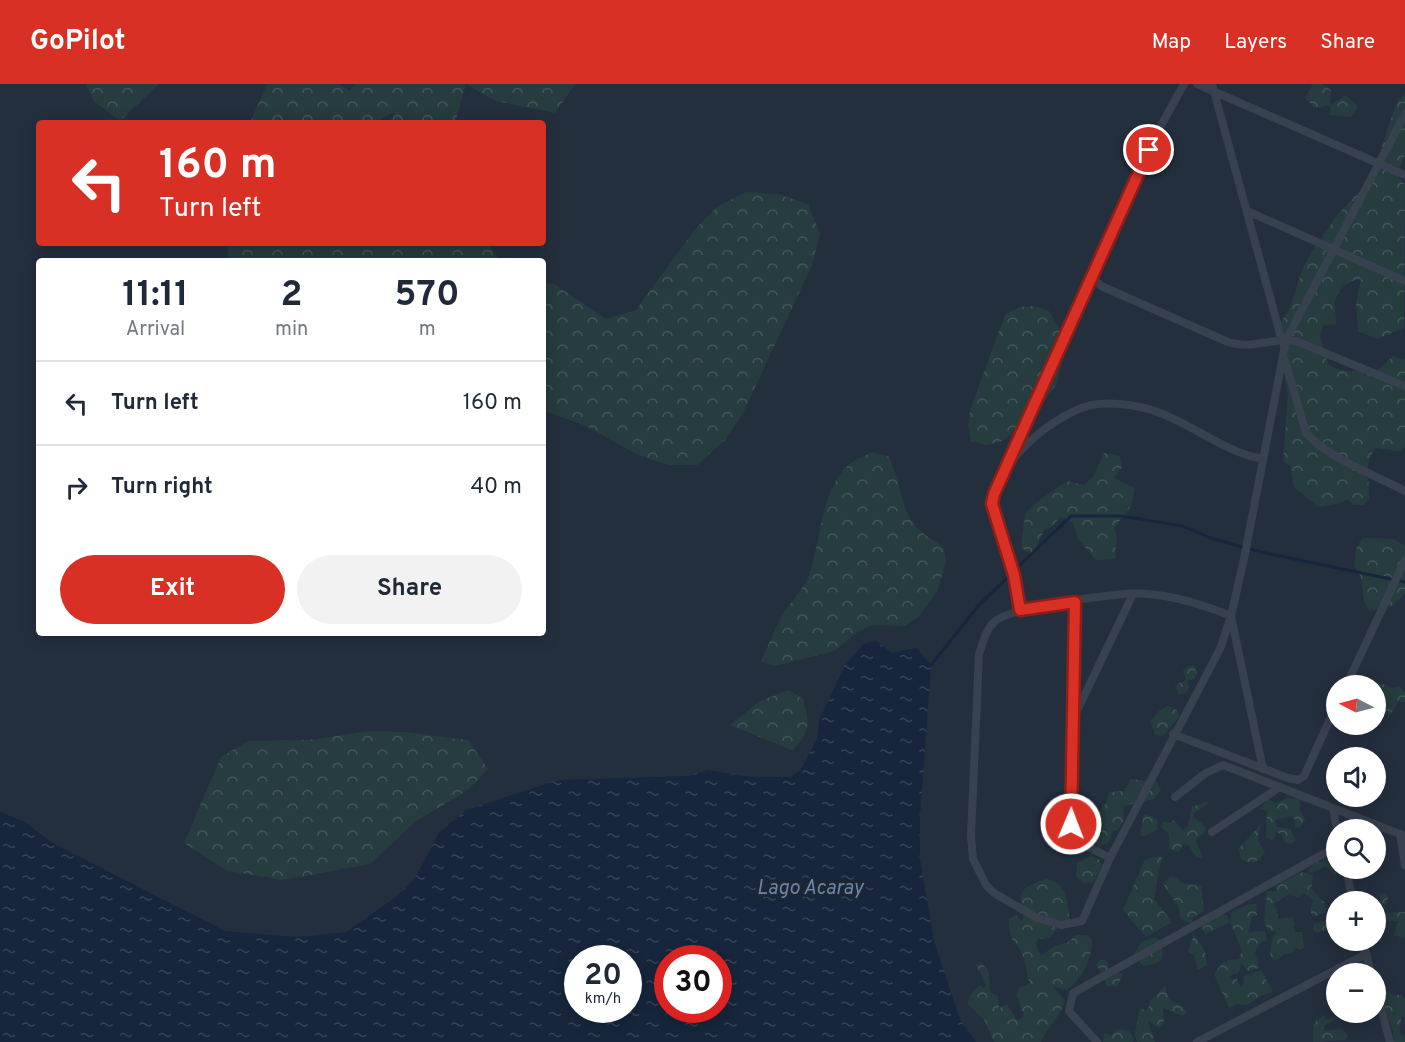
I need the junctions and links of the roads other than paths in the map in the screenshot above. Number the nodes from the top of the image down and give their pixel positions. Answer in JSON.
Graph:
{"nodes":[{"id":1,"x":1184,"y":84,"type":"edge"},
{"id":2,"x":1197,"y":84,"type":"edge"},
{"id":3,"x":1212,"y":84,"type":"edge"},
{"id":4,"x":1215,"y":93,"type":"junction"},
{"id":5,"x":1405,"y":114,"type":"edge"},
{"id":6,"x":1381,"y":164,"type":"junction"},
{"id":7,"x":1405,"y":175,"type":"edge"},
{"id":8,"x":1247,"y":212,"type":"junction"},
{"id":9,"x":1335,"y":251,"type":"junction"},
{"id":10,"x":1094,"y":279,"type":"junction"},
{"id":11,"x":1405,"y":281,"type":"edge"},
{"id":12,"x":1284,"y":340,"type":"junction"},
{"id":13,"x":1285,"y":357,"type":"junction"},
{"id":14,"x":1405,"y":386,"type":"edge"},
{"id":15,"x":1012,"y":459,"type":"junction"},
{"id":16,"x":1263,"y":459,"type":"junction"},
{"id":17,"x":1405,"y":491,"type":"edge"},
{"id":18,"x":1405,"y":560,"type":"edge"},
{"id":19,"x":1133,"y":594,"type":"junction"},
{"id":20,"x":1075,"y":602,"type":"junction"},
{"id":21,"x":1020,"y":610,"type":"junction"},
{"id":22,"x":1231,"y":616,"type":"junction"},
{"id":23,"x":1351,"y":675,"type":"edge"},
{"id":24,"x":1073,"y":720,"type":"junction"},
{"id":25,"x":1326,"y":727,"type":"edge"},
{"id":26,"x":1173,"y":734,"type":"junction"},
{"id":27,"x":1263,"y":769,"type":"junction"},
{"id":28,"x":1280,"y":787,"type":"junction"},
{"id":29,"x":1175,"y":797,"type":"dead end"},
{"id":30,"x":1333,"y":808,"type":"junction"},
{"id":31,"x":1335,"y":819,"type":"edge"},
{"id":32,"x":1359,"y":819,"type":"edge"},
{"id":33,"x":1386,"y":829,"type":"edge"},
{"id":34,"x":1212,"y":832,"type":"dead end"},
{"id":35,"x":1403,"y":835,"type":"edge"},
{"id":36,"x":1326,"y":853,"type":"edge"},
{"id":37,"x":1110,"y":858,"type":"junction"},
{"id":38,"x":1405,"y":865,"type":"edge"},
{"id":39,"x":1365,"y":951,"type":"edge"},
{"id":40,"x":1366,"y":954,"type":"junction"},
{"id":41,"x":1368,"y":963,"type":"edge"},
{"id":42,"x":1385,"y":1023,"type":"edge"},
{"id":43,"x":1097,"y":1042,"type":"edge"},
{"id":44,"x":1197,"y":1042,"type":"edge"},
{"id":45,"x":1390,"y":1042,"type":"edge"}],
"edges":[{"from":1,"to":10,"type":"street"},
{"from":2,"to":4,"type":"street"},
{"from":3,"to":4,"type":"street"},
{"from":4,"to":6,"type":"street"},
{"from":4,"to":8,"type":"street"},
{"from":5,"to":6,"type":"street"},
{"from":6,"to":7,"type":"street"},
{"from":6,"to":9,"type":"street"},
{"from":8,"to":9,"type":"street"},
{"from":8,"to":12,"type":"street"},
{"from":9,"to":11,"type":"street"},
{"from":9,"to":12,"type":"street"},
{"from":10,"to":12,"type":"street"},
{"from":10,"to":15,"type":"street"},
{"from":12,"to":13,"type":"street"},
{"from":12,"to":14,"type":"street"},
{"from":13,"to":16,"type":"street"},
{"from":13,"to":17,"type":"street"},
{"from":15,"to":16,"type":"street"},
{"from":15,"to":21,"type":"street"},
{"from":16,"to":22,"type":"street"},
{"from":18,"to":23,"type":"street"},
{"from":19,"to":20,"type":"street"},
{"from":19,"to":22,"type":"street"},
{"from":19,"to":24,"type":"street"},
{"from":20,"to":21,"type":"street"},
{"from":20,"to":24,"type":"street"},
{"from":21,"to":37,"type":"street"},
{"from":22,"to":26,"type":"street"},
{"from":22,"to":27,"type":"street"},
{"from":24,"to":37,"type":"street"},
{"from":25,"to":27,"type":"street"},
{"from":26,"to":27,"type":"street"},
{"from":26,"to":37,"type":"street"},
{"from":28,"to":29,"type":"street"},
{"from":28,"to":30,"type":"street"},
{"from":28,"to":34,"type":"street"},
{"from":30,"to":31,"type":"street"},
{"from":30,"to":32,"type":"street"},
{"from":33,"to":35,"type":"street"},
{"from":35,"to":38,"type":"street"},
{"from":36,"to":43,"type":"street"},
{"from":39,"to":40,"type":"street"},
{"from":40,"to":41,"type":"street"},
{"from":40,"to":44,"type":"street"},
{"from":42,"to":45,"type":"street"}]}
